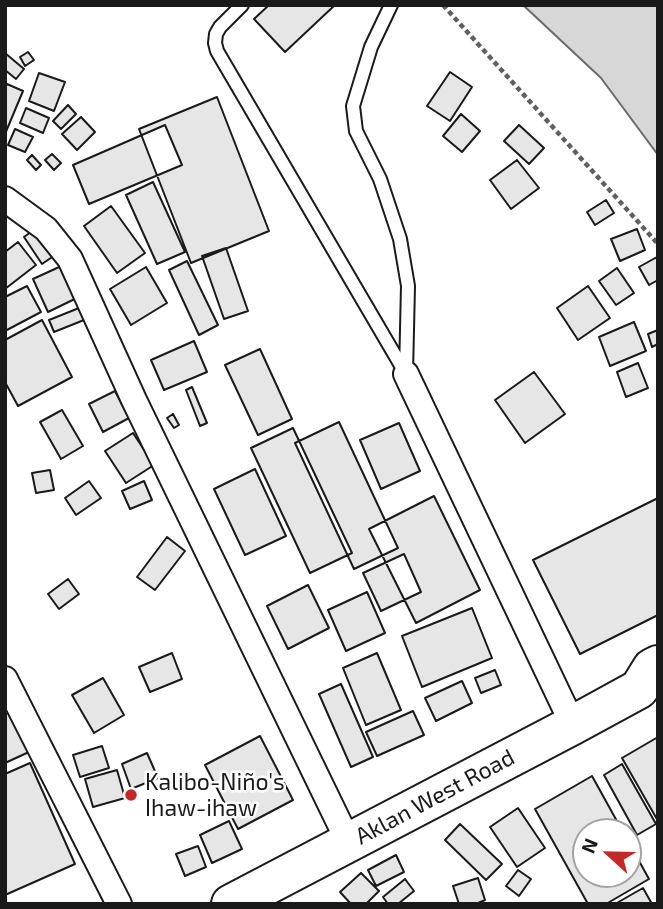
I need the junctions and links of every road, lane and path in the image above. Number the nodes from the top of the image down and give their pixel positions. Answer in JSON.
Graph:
{"nodes":[{"id":1,"x":242,"y":5,"type":"edge"},
{"id":2,"x":391,"y":5,"type":"edge"},
{"id":3,"x":443,"y":5,"type":"edge"},
{"id":4,"x":5,"y":199,"type":"edge"},
{"id":5,"x":658,"y":244,"type":"edge"},
{"id":6,"x":406,"y":374,"type":"junction"},
{"id":7,"x":5,"y":679,"type":"edge"},
{"id":8,"x":651,"y":682,"type":"edge"},
{"id":9,"x":573,"y":726,"type":"junction"},
{"id":10,"x":349,"y":843,"type":"junction"},
{"id":11,"x":119,"y":904,"type":"edge"},
{"id":12,"x":231,"y":904,"type":"edge"}],
"edges":[{"from":1,"to":6,"type":"lane"},
{"from":2,"to":6,"type":"lane"},
{"from":3,"to":5,"type":"path"},
{"from":4,"to":10,"type":"street"},
{"from":6,"to":9,"type":"street"},
{"from":7,"to":11,"type":"street"},
{"from":8,"to":9,"type":"main road","name":"Aklan West Road"},
{"from":9,"to":10,"type":"main road","name":"Aklan West Road"},
{"from":10,"to":12,"type":"main road","name":"Aklan West Road"}]}
